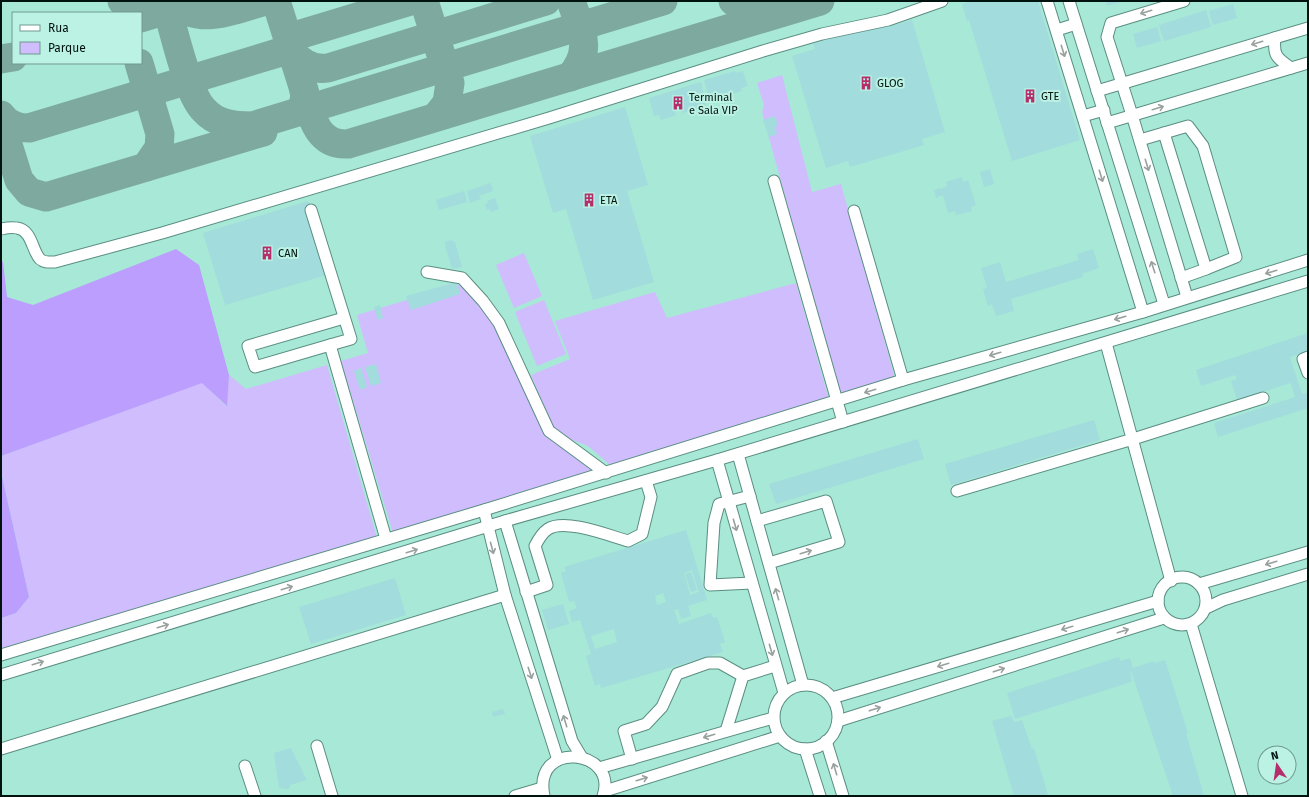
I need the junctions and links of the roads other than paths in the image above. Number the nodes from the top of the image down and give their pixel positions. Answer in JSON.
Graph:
{"nodes":[{"id":1,"x":942,"y":1,"type":"edge"},
{"id":2,"x":1047,"y":1,"type":"edge"},
{"id":3,"x":1069,"y":1,"type":"edge"},
{"id":4,"x":1184,"y":1,"type":"edge"},
{"id":5,"x":1076,"y":24,"type":"junction"},
{"id":6,"x":1308,"y":28,"type":"edge"},
{"id":7,"x":1057,"y":30,"type":"junction"},
{"id":8,"x":1275,"y":38,"type":"junction"},
{"id":9,"x":1308,"y":63,"type":"edge"},
{"id":10,"x":1291,"y":68,"type":"junction"},
{"id":11,"x":1122,"y":84,"type":"junction"},
{"id":12,"x":1097,"y":91,"type":"junction"},
{"id":13,"x":1104,"y":110,"type":"junction"},
{"id":14,"x":1132,"y":115,"type":"junction"},
{"id":15,"x":1083,"y":116,"type":"junction"},
{"id":16,"x":1107,"y":123,"type":"junction"},
{"id":17,"x":1164,"y":132,"type":"junction"},
{"id":18,"x":1140,"y":140,"type":"junction"},
{"id":19,"x":774,"y":181,"type":"dead end"},
{"id":20,"x":311,"y":210,"type":"dead end"},
{"id":21,"x":854,"y":211,"type":"dead end"},
{"id":22,"x":1,"y":229,"type":"edge"},
{"id":23,"x":1308,"y":260,"type":"edge"},
{"id":24,"x":1206,"y":270,"type":"junction"},
{"id":25,"x":427,"y":272,"type":"dead end"},
{"id":26,"x":1181,"y":278,"type":"junction"},
{"id":27,"x":1308,"y":281,"type":"edge"},
{"id":28,"x":1187,"y":297,"type":"junction"},
{"id":29,"x":1164,"y":304,"type":"junction"},
{"id":30,"x":1143,"y":312,"type":"junction"},
{"id":31,"x":344,"y":318,"type":"junction"},
{"id":32,"x":1106,"y":342,"type":"junction"},
{"id":33,"x":330,"y":345,"type":"junction"},
{"id":34,"x":1308,"y":357,"type":"edge"},
{"id":35,"x":1308,"y":373,"type":"edge"},
{"id":36,"x":903,"y":380,"type":"junction"},
{"id":37,"x":1263,"y":398,"type":"dead end"},
{"id":38,"x":837,"y":401,"type":"junction"},
{"id":39,"x":843,"y":422,"type":"junction"},
{"id":40,"x":1133,"y":439,"type":"junction"},
{"id":41,"x":738,"y":454,"type":"junction"},
{"id":42,"x":717,"y":460,"type":"junction"},
{"id":43,"x":606,"y":473,"type":"junction"},
{"id":44,"x":646,"y":481,"type":"junction"},
{"id":45,"x":957,"y":491,"type":"dead end"},
{"id":46,"x":750,"y":496,"type":"junction"},
{"id":47,"x":729,"y":502,"type":"junction"},
{"id":48,"x":484,"y":510,"type":"junction"},
{"id":49,"x":505,"y":521,"type":"junction"},
{"id":50,"x":757,"y":521,"type":"junction"},
{"id":51,"x":487,"y":528,"type":"junction"},
{"id":52,"x":386,"y":539,"type":"junction"},
{"id":53,"x":1308,"y":552,"type":"edge"},
{"id":54,"x":769,"y":563,"type":"junction"},
{"id":55,"x":1308,"y":574,"type":"edge"},
{"id":56,"x":1171,"y":581,"type":"junction"},
{"id":57,"x":752,"y":583,"type":"junction"},
{"id":58,"x":1200,"y":584,"type":"junction"},
{"id":59,"x":526,"y":592,"type":"junction"},
{"id":60,"x":505,"y":595,"type":"junction"},
{"id":61,"x":1158,"y":601,"type":"junction"},
{"id":62,"x":1206,"y":608,"type":"junction"},
{"id":63,"x":1164,"y":618,"type":"junction"},
{"id":64,"x":1191,"y":624,"type":"junction"},
{"id":65,"x":1,"y":655,"type":"edge"},
{"id":66,"x":775,"y":666,"type":"junction"},
{"id":67,"x":1,"y":675,"type":"edge"},
{"id":68,"x":743,"y":676,"type":"junction"},
{"id":69,"x":803,"y":685,"type":"junction"},
{"id":70,"x":784,"y":693,"type":"junction"},
{"id":71,"x":832,"y":698,"type":"junction"},
{"id":72,"x":773,"y":718,"type":"junction"},
{"id":73,"x":838,"y":721,"type":"junction"},
{"id":74,"x":726,"y":731,"type":"junction"},
{"id":75,"x":780,"y":736,"type":"junction"},
{"id":76,"x":826,"y":741,"type":"junction"},
{"id":77,"x":317,"y":746,"type":"dead end"},
{"id":78,"x":1,"y":748,"type":"edge"},
{"id":79,"x":806,"y":749,"type":"junction"},
{"id":80,"x":581,"y":756,"type":"junction"},
{"id":81,"x":632,"y":758,"type":"junction"},
{"id":82,"x":558,"y":760,"type":"junction"},
{"id":83,"x":245,"y":766,"type":"dead end"},
{"id":84,"x":599,"y":768,"type":"junction"},
{"id":85,"x":543,"y":792,"type":"edge"},
{"id":86,"x":604,"y":793,"type":"edge"},
{"id":87,"x":255,"y":796,"type":"edge"},
{"id":88,"x":332,"y":796,"type":"edge"},
{"id":89,"x":515,"y":796,"type":"edge"},
{"id":90,"x":820,"y":796,"type":"edge"},
{"id":91,"x":843,"y":796,"type":"edge"},
{"id":92,"x":1242,"y":796,"type":"edge"}],
"edges":[{"from":1,"to":22,"type":"lane"},
{"from":2,"to":7,"type":"lane"},
{"from":3,"to":5,"type":"lane"},
{"from":4,"to":11,"type":"lane","one_way":true},
{"from":5,"to":7,"type":"lane"},
{"from":5,"to":12,"type":"lane"},
{"from":6,"to":8,"type":"lane"},
{"from":7,"to":15,"type":"lane","one_way":true},
{"from":8,"to":10,"type":"lane"},
{"from":8,"to":11,"type":"lane","one_way":true},
{"from":9,"to":10,"type":"lane"},
{"from":14,"to":10,"type":"lane","one_way":true},
{"from":11,"to":12,"type":"lane"},
{"from":11,"to":14,"type":"lane"},
{"from":12,"to":13,"type":"lane"},
{"from":13,"to":15,"type":"lane"},
{"from":13,"to":16,"type":"lane"},
{"from":14,"to":16,"type":"lane"},
{"from":14,"to":18,"type":"lane"},
{"from":15,"to":30,"type":"lane","one_way":true},
{"from":29,"to":16,"type":"lane","one_way":true},
{"from":17,"to":18,"type":"lane"},
{"from":17,"to":24,"type":"lane"},
{"from":17,"to":24,"type":"lane"},
{"from":18,"to":26,"type":"lane","one_way":true},
{"from":19,"to":38,"type":"lane"},
{"from":20,"to":31,"type":"lane"},
{"from":21,"to":36,"type":"lane"},
{"from":23,"to":28,"type":"lane","one_way":true},
{"from":24,"to":26,"type":"lane"},
{"from":25,"to":43,"type":"lane"},
{"from":26,"to":28,"type":"lane"},
{"from":27,"to":32,"type":"lane"},
{"from":28,"to":29,"type":"lane"},
{"from":29,"to":30,"type":"lane"},
{"from":30,"to":36,"type":"lane","one_way":true},
{"from":31,"to":33,"type":"lane"},
{"from":31,"to":33,"type":"lane"},
{"from":32,"to":39,"type":"lane"},
{"from":32,"to":40,"type":"lane"},
{"from":33,"to":52,"type":"lane"},
{"from":34,"to":35,"type":"lane"},
{"from":36,"to":38,"type":"lane","one_way":true},
{"from":37,"to":40,"type":"lane"},
{"from":38,"to":39,"type":"lane"},
{"from":38,"to":43,"type":"lane"},
{"from":39,"to":41,"type":"lane"},
{"from":40,"to":45,"type":"lane"},
{"from":40,"to":56,"type":"lane"},
{"from":41,"to":42,"type":"lane"},
{"from":41,"to":46,"type":"lane"},
{"from":42,"to":44,"type":"lane"},
{"from":42,"to":47,"type":"lane"},
{"from":43,"to":48,"type":"lane"},
{"from":44,"to":49,"type":"lane"},
{"from":44,"to":59,"type":"lane"},
{"from":46,"to":47,"type":"lane"},
{"from":46,"to":50,"type":"lane"},
{"from":47,"to":57,"type":"lane","one_way":true},
{"from":47,"to":57,"type":"lane"},
{"from":48,"to":51,"type":"lane"},
{"from":48,"to":52,"type":"lane"},
{"from":49,"to":51,"type":"lane"},
{"from":49,"to":59,"type":"lane"},
{"from":50,"to":54,"type":"lane"},
{"from":54,"to":50,"type":"lane","one_way":true},
{"from":51,"to":60,"type":"lane","one_way":true},
{"from":67,"to":51,"type":"lane","one_way":true},
{"from":52,"to":65,"type":"lane"},
{"from":53,"to":58,"type":"lane","one_way":true},
{"from":69,"to":54,"type":"lane","one_way":true},
{"from":55,"to":62,"type":"lane"},
{"from":56,"to":58,"type":"lane"},
{"from":56,"to":61,"type":"lane"},
{"from":57,"to":66,"type":"lane","one_way":true},
{"from":58,"to":62,"type":"lane"},
{"from":80,"to":59,"type":"lane","one_way":true},
{"from":60,"to":78,"type":"lane"},
{"from":60,"to":82,"type":"lane","one_way":true},
{"from":61,"to":63,"type":"lane"},
{"from":61,"to":71,"type":"lane","one_way":true},
{"from":62,"to":64,"type":"lane"},
{"from":63,"to":64,"type":"lane"},
{"from":73,"to":63,"type":"lane","one_way":true},
{"from":64,"to":92,"type":"lane"},
{"from":66,"to":68,"type":"lane"},
{"from":66,"to":70,"type":"lane"},
{"from":68,"to":74,"type":"lane"},
{"from":68,"to":81,"type":"lane"},
{"from":69,"to":70,"type":"lane"},
{"from":69,"to":71,"type":"lane"},
{"from":70,"to":72,"type":"lane"},
{"from":71,"to":73,"type":"lane"},
{"from":72,"to":74,"type":"lane"},
{"from":72,"to":75,"type":"lane"},
{"from":73,"to":76,"type":"lane"},
{"from":74,"to":81,"type":"lane","one_way":true},
{"from":75,"to":79,"type":"lane"},
{"from":86,"to":75,"type":"lane","one_way":true},
{"from":76,"to":79,"type":"lane"},
{"from":91,"to":76,"type":"lane","one_way":true},
{"from":77,"to":88,"type":"lane"},
{"from":79,"to":90,"type":"lane"},
{"from":80,"to":82,"type":"lane"},
{"from":80,"to":84,"type":"lane"},
{"from":81,"to":84,"type":"lane"},
{"from":82,"to":85,"type":"lane"},
{"from":83,"to":87,"type":"lane"},
{"from":84,"to":86,"type":"lane"},
{"from":85,"to":89,"type":"lane"}]}
